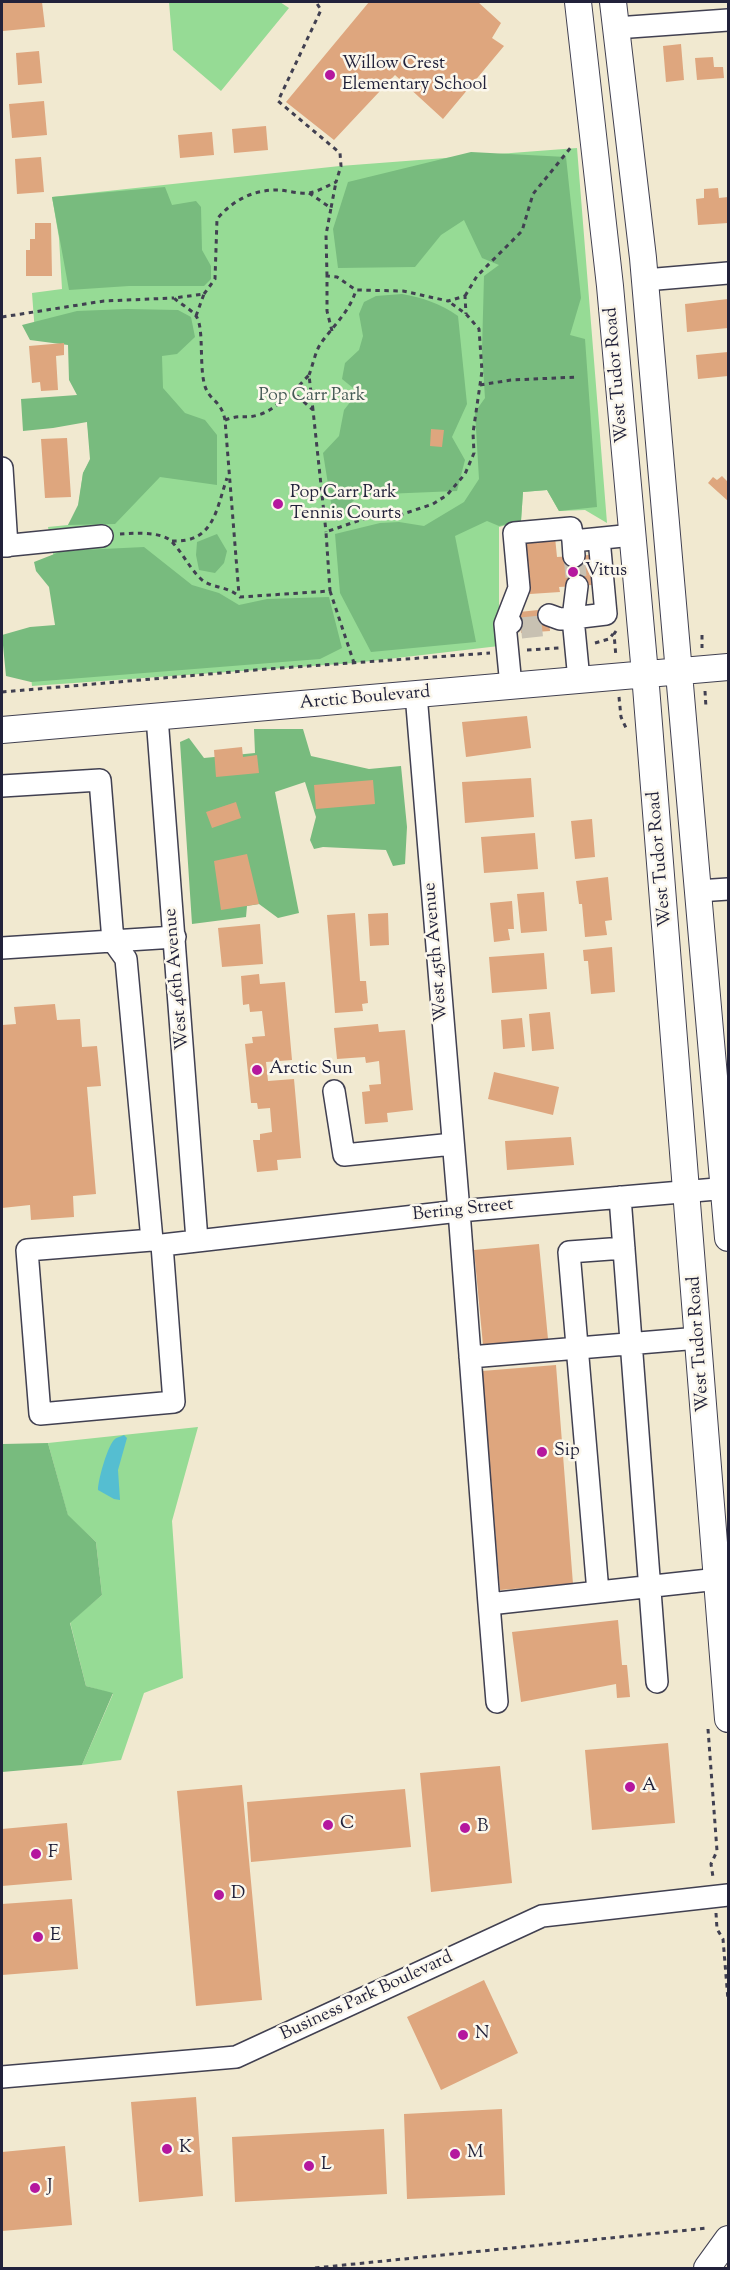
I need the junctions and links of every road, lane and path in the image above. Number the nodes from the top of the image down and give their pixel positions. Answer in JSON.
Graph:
{"nodes":[{"id":1,"x":316,"y":2,"type":"edge"},
{"id":2,"x":578,"y":2,"type":"edge"},
{"id":3,"x":613,"y":2,"type":"edge"},
{"id":4,"x":729,"y":20,"type":"edge"},
{"id":5,"x":616,"y":28,"type":"junction"},
{"id":6,"x":575,"y":142,"type":"dead end"},
{"id":7,"x":336,"y":182,"type":"junction"},
{"id":8,"x":309,"y":193,"type":"junction"},
{"id":9,"x":331,"y":208,"type":"junction"},
{"id":10,"x":729,"y":273,"type":"edge"},
{"id":11,"x":327,"y":276,"type":"junction"},
{"id":12,"x":645,"y":280,"type":"junction"},
{"id":13,"x":356,"y":290,"type":"junction"},
{"id":14,"x":204,"y":294,"type":"junction"},
{"id":15,"x":465,"y":296,"type":"junction"},
{"id":16,"x":174,"y":298,"type":"junction"},
{"id":17,"x":448,"y":301,"type":"junction"},
{"id":18,"x":466,"y":314,"type":"junction"},
{"id":19,"x":2,"y":316,"type":"edge"},
{"id":20,"x":196,"y":316,"type":"junction"},
{"id":21,"x":332,"y":331,"type":"junction"},
{"id":22,"x":309,"y":375,"type":"junction"},
{"id":23,"x":578,"y":377,"type":"dead end"},
{"id":24,"x":480,"y":385,"type":"junction"},
{"id":25,"x":293,"y":392,"type":"junction"},
{"id":26,"x":313,"y":410,"type":"junction"},
{"id":27,"x":225,"y":420,"type":"junction"},
{"id":28,"x":2,"y":468,"type":"edge"},
{"id":29,"x":228,"y":476,"type":"junction"},
{"id":30,"x":326,"y":532,"type":"junction"},
{"id":31,"x":633,"y":535,"type":"junction"},
{"id":32,"x":102,"y":536,"type":"joint"},
{"id":33,"x":599,"y":538,"type":"junction"},
{"id":34,"x":172,"y":541,"type":"junction"},
{"id":35,"x":4,"y":546,"type":"edge"},
{"id":36,"x":577,"y":586,"type":"tunnel mouth"},
{"id":37,"x":330,"y":591,"type":"junction"},
{"id":38,"x":240,"y":597,"type":"junction"},
{"id":39,"x":640,"y":611,"type":"junction"},
{"id":40,"x":606,"y":614,"type":"junction"},
{"id":41,"x":558,"y":619,"type":"junction"},
{"id":42,"x":434,"y":657,"type":"dead end"},
{"id":43,"x":354,"y":663,"type":"junction"},
{"id":44,"x":729,"y":667,"type":"edge"},
{"id":45,"x":678,"y":671,"type":"junction"},
{"id":46,"x":645,"y":674,"type":"junction"},
{"id":47,"x":579,"y":680,"type":"junction"},
{"id":48,"x":511,"y":686,"type":"junction"},
{"id":49,"x":2,"y":692,"type":"edge"},
{"id":50,"x":416,"y":694,"type":"junction"},
{"id":51,"x":157,"y":717,"type":"junction"},
{"id":52,"x":2,"y":730,"type":"edge"},
{"id":53,"x":2,"y":786,"type":"edge"},
{"id":54,"x":729,"y":889,"type":"edge"},
{"id":55,"x":698,"y":891,"type":"junction"},
{"id":56,"x":175,"y":937,"type":"junction"},
{"id":57,"x":113,"y":941,"type":"junction"},
{"id":58,"x":2,"y":948,"type":"edge"},
{"id":59,"x":334,"y":1091,"type":"dead end"},
{"id":60,"x":453,"y":1144,"type":"junction"},
{"id":61,"x":726,"y":1188,"type":"edge"},
{"id":62,"x":688,"y":1191,"type":"junction"},
{"id":63,"x":620,"y":1197,"type":"junction"},
{"id":64,"x":459,"y":1211,"type":"junction"},
{"id":65,"x":729,"y":1238,"type":"edge"},
{"id":66,"x":197,"y":1240,"type":"junction"},
{"id":67,"x":157,"y":1243,"type":"junction"},
{"id":68,"x":624,"y":1248,"type":"junction"},
{"id":69,"x":699,"y":1338,"type":"junction"},
{"id":70,"x":631,"y":1342,"type":"junction"},
{"id":71,"x":577,"y":1347,"type":"junction"},
{"id":72,"x":470,"y":1357,"type":"junction"},
{"id":73,"x":718,"y":1579,"type":"junction"},
{"id":74,"x":648,"y":1586,"type":"junction"},
{"id":75,"x":598,"y":1592,"type":"junction"},
{"id":76,"x":489,"y":1604,"type":"junction"},
{"id":77,"x":657,"y":1682,"type":"dead end"},
{"id":78,"x":497,"y":1702,"type":"dead end"},
{"id":79,"x":729,"y":1719,"type":"edge"},
{"id":80,"x":729,"y":1895,"type":"edge"},
{"id":81,"x":717,"y":1925,"type":"dead end"},
{"id":82,"x":729,"y":2000,"type":"edge"},
{"id":83,"x":2,"y":2077,"type":"edge"},
{"id":84,"x":721,"y":2234,"type":"edge"},
{"id":85,"x":729,"y":2267,"type":"edge"},
{"id":86,"x":315,"y":2268,"type":"edge"},
{"id":87,"x":707,"y":2268,"type":"edge"}],
"edges":[{"from":1,"to":7,"type":"path"},
{"from":2,"to":31,"type":"main road","name":"West Tudor Road"},
{"from":3,"to":5,"type":"main road","name":"West Tudor Road"},
{"from":4,"to":5,"type":"street"},
{"from":5,"to":12,"type":"main road","name":"West Tudor Road"},
{"from":6,"to":15,"type":"path"},
{"from":7,"to":8,"type":"path"},
{"from":7,"to":9,"type":"path"},
{"from":8,"to":9,"type":"path"},
{"from":8,"to":14,"type":"path"},
{"from":9,"to":11,"type":"path"},
{"from":10,"to":12,"type":"street"},
{"from":11,"to":13,"type":"path"},
{"from":11,"to":21,"type":"path"},
{"from":12,"to":45,"type":"main road","name":"West Tudor Road"},
{"from":13,"to":17,"type":"path"},
{"from":13,"to":21,"type":"path"},
{"from":14,"to":16,"type":"path"},
{"from":14,"to":20,"type":"path"},
{"from":15,"to":17,"type":"path"},
{"from":15,"to":18,"type":"path"},
{"from":16,"to":19,"type":"path"},
{"from":16,"to":20,"type":"path"},
{"from":17,"to":18,"type":"path"},
{"from":18,"to":24,"type":"path"},
{"from":20,"to":27,"type":"path"},
{"from":21,"to":22,"type":"path"},
{"from":22,"to":25,"type":"path"},
{"from":22,"to":26,"type":"path"},
{"from":23,"to":24,"type":"path"},
{"from":24,"to":30,"type":"path"},
{"from":25,"to":26,"type":"path"},
{"from":25,"to":27,"type":"path"},
{"from":26,"to":30,"type":"path"},
{"from":27,"to":29,"type":"path"},
{"from":28,"to":35,"type":"street"},
{"from":29,"to":34,"type":"path"},
{"from":29,"to":38,"type":"path"},
{"from":30,"to":37,"type":"path"},
{"from":31,"to":33,"type":"street"},
{"from":31,"to":39,"type":"main road","name":"West Tudor Road"},
{"from":32,"to":34,"type":"path"},
{"from":32,"to":35,"type":"street"},
{"from":33,"to":40,"type":"street"},
{"from":33,"to":48,"type":"street"},
{"from":34,"to":38,"type":"path"},
{"from":36,"to":41,"type":"street"},
{"from":37,"to":38,"type":"path"},
{"from":37,"to":43,"type":"path"},
{"from":39,"to":40,"type":"street"},
{"from":39,"to":46,"type":"main road","name":"West Tudor Road"},
{"from":40,"to":41,"type":"street"},
{"from":41,"to":47,"type":"street"},
{"from":42,"to":43,"type":"path"},
{"from":43,"to":49,"type":"path"},
{"from":44,"to":45,"type":"main road","name":"Arctic Boulevard"},
{"from":45,"to":46,"type":"main road","name":"Arctic Boulevard"},
{"from":45,"to":55,"type":"main road","name":"West Tudor Road"},
{"from":46,"to":47,"type":"main road","name":"Arctic Boulevard"},
{"from":46,"to":62,"type":"main road","name":"West Tudor Road"},
{"from":47,"to":48,"type":"main road","name":"Arctic Boulevard"},
{"from":48,"to":50,"type":"main road","name":"Arctic Boulevard"},
{"from":50,"to":51,"type":"main road","name":"Arctic Boulevard"},
{"from":50,"to":60,"type":"street","name":"West 45th Avenue"},
{"from":51,"to":52,"type":"main road","name":"Arctic Boulevard"},
{"from":51,"to":56,"type":"street","name":"West 46th Avenue"},
{"from":53,"to":57,"type":"street"},
{"from":54,"to":55,"type":"street"},
{"from":55,"to":61,"type":"main road","name":"West Tudor Road"},
{"from":56,"to":57,"type":"street"},
{"from":56,"to":66,"type":"street","name":"West 46th Avenue"},
{"from":57,"to":58,"type":"street"},
{"from":57,"to":67,"type":"street"},
{"from":59,"to":60,"type":"street"},
{"from":60,"to":64,"type":"street","name":"West 45th Avenue"},
{"from":61,"to":62,"type":"street","name":"Bering Street"},
{"from":61,"to":65,"type":"main road","name":"West Tudor Road"},
{"from":62,"to":63,"type":"street","name":"Bering Street"},
{"from":62,"to":69,"type":"main road","name":"West Tudor Road"},
{"from":63,"to":64,"type":"street","name":"Bering Street"},
{"from":63,"to":68,"type":"street"},
{"from":64,"to":66,"type":"street","name":"Bering Street"},
{"from":64,"to":72,"type":"street","name":"West 45th Avenue"},
{"from":66,"to":67,"type":"street","name":"Bering Street"},
{"from":67,"to":67,"type":"street"},
{"from":68,"to":70,"type":"street"},
{"from":68,"to":71,"type":"street"},
{"from":69,"to":70,"type":"street"},
{"from":69,"to":73,"type":"main road","name":"West Tudor Road"},
{"from":70,"to":71,"type":"street"},
{"from":70,"to":74,"type":"street"},
{"from":71,"to":72,"type":"street"},
{"from":71,"to":75,"type":"street"},
{"from":72,"to":76,"type":"street","name":"West 45th Avenue"},
{"from":73,"to":74,"type":"street"},
{"from":73,"to":79,"type":"main road","name":"West Tudor Road"},
{"from":74,"to":75,"type":"street"},
{"from":74,"to":77,"type":"street"},
{"from":75,"to":76,"type":"street"},
{"from":76,"to":78,"type":"street","name":"West 45th Avenue"},
{"from":80,"to":83,"type":"street","name":"Business Park Boulevard"},
{"from":81,"to":82,"type":"path"},
{"from":84,"to":86,"type":"path"},
{"from":84,"to":87,"type":"main road"},
{"from":85,"to":87,"type":"main road"}]}
